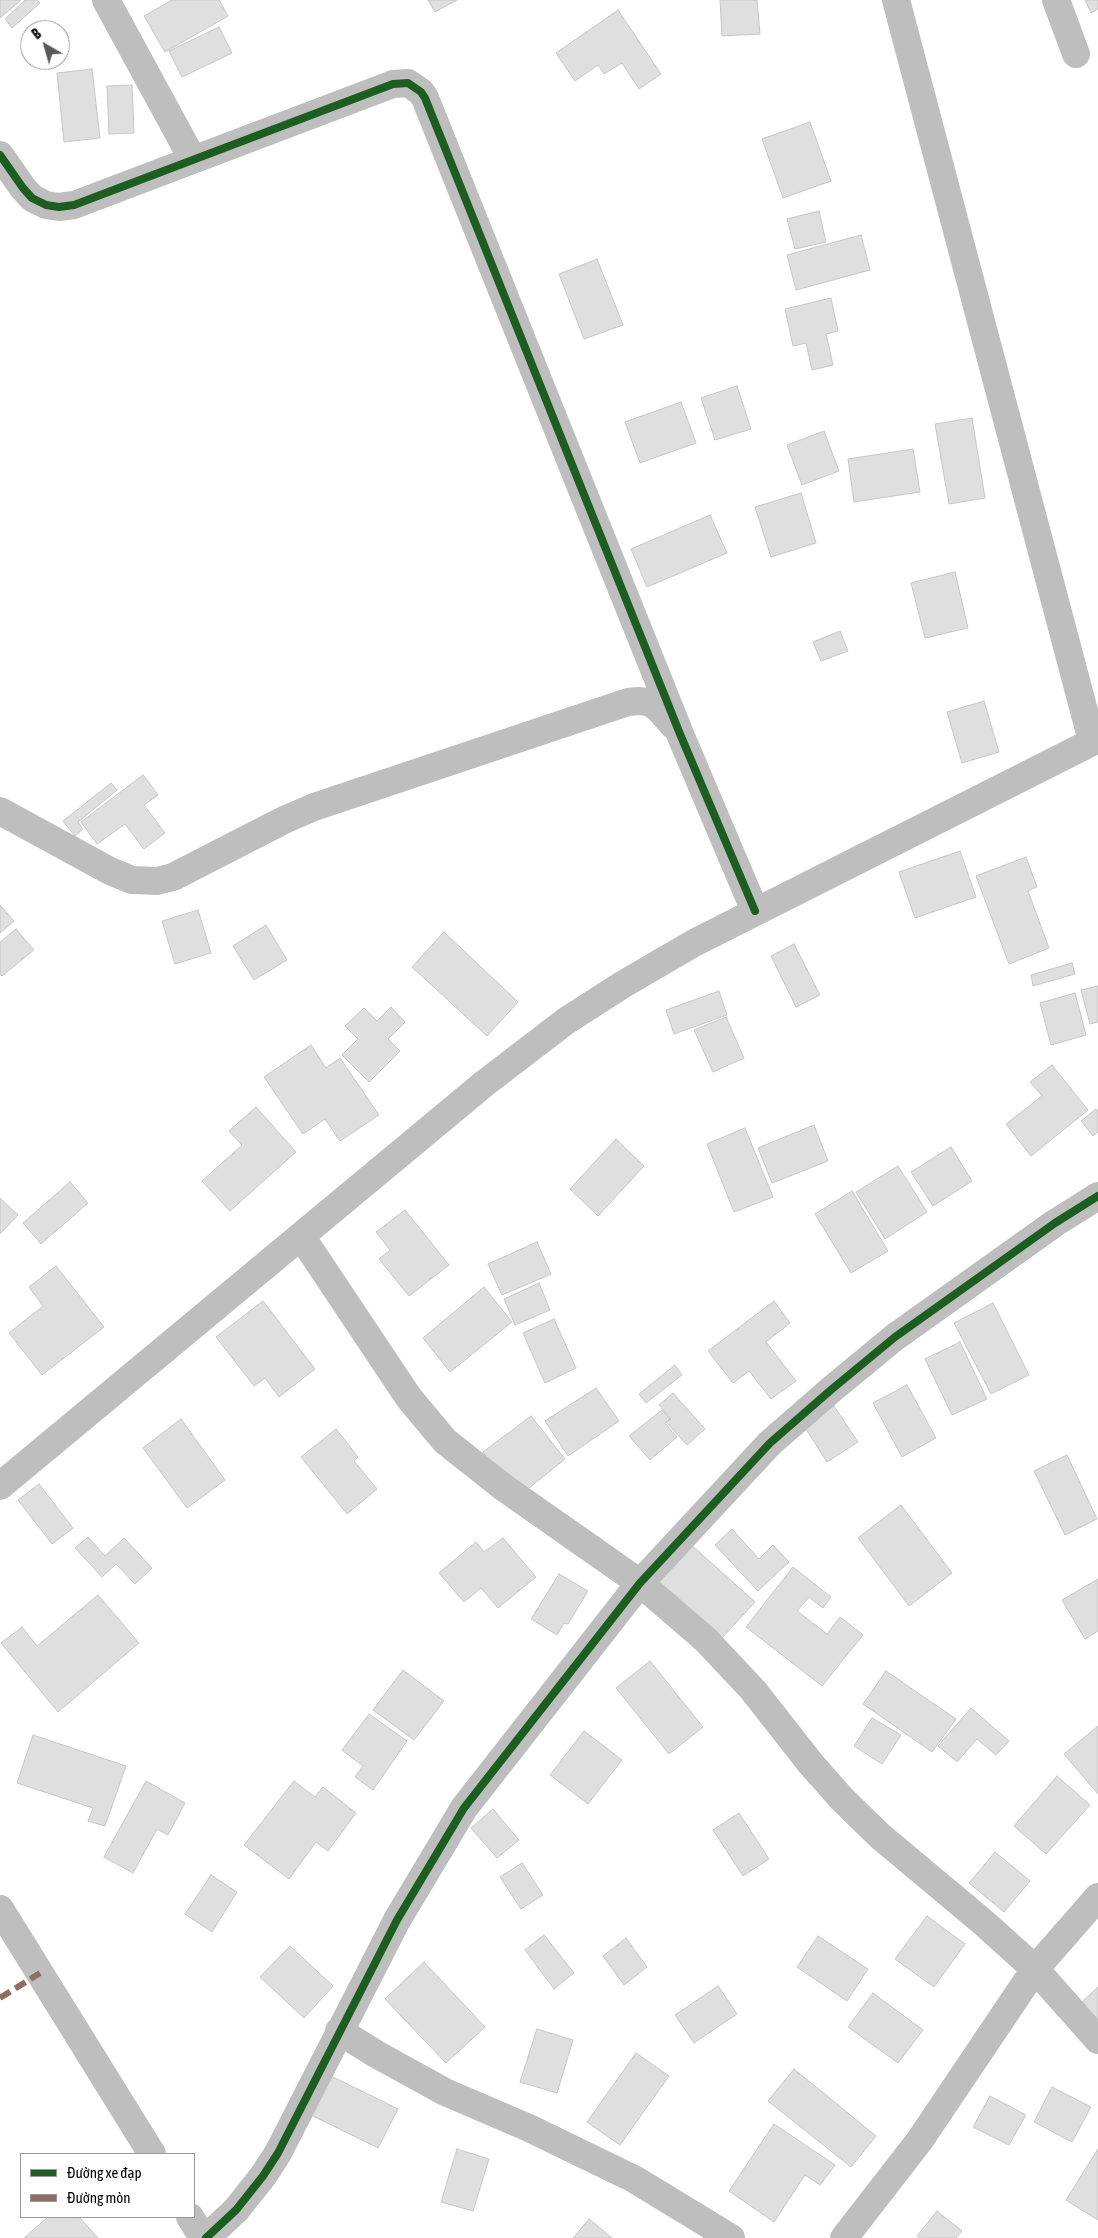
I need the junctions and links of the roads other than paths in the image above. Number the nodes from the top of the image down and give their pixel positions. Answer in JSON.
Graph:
{"nodes":[{"id":1,"x":106,"y":0,"type":"edge"},
{"id":2,"x":896,"y":0,"type":"edge"},
{"id":3,"x":1056,"y":0,"type":"edge"},
{"id":4,"x":1076,"y":54,"type":"dead end"},
{"id":5,"x":0,"y":155,"type":"edge"},
{"id":6,"x":193,"y":160,"type":"junction"},
{"id":7,"x":680,"y":734,"type":"junction"},
{"id":8,"x":1095,"y":740,"type":"edge"},
{"id":9,"x":0,"y":811,"type":"edge"},
{"id":10,"x":756,"y":911,"type":"junction"},
{"id":11,"x":1098,"y":1196,"type":"edge"},
{"id":12,"x":301,"y":1236,"type":"junction"},
{"id":13,"x":0,"y":1486,"type":"edge"},
{"id":14,"x":640,"y":1583,"type":"junction"},
{"id":15,"x":1098,"y":1896,"type":"edge"},
{"id":16,"x":0,"y":1909,"type":"edge"},
{"id":17,"x":1035,"y":1969,"type":"junction"},
{"id":18,"x":339,"y":2031,"type":"junction"},
{"id":19,"x":1098,"y":2040,"type":"edge"},
{"id":20,"x":151,"y":2153,"type":"edge"},
{"id":21,"x":191,"y":2218,"type":"edge"},
{"id":22,"x":205,"y":2238,"type":"edge"},
{"id":23,"x":731,"y":2238,"type":"edge"},
{"id":24,"x":844,"y":2238,"type":"edge"}],
"edges":[{"from":1,"to":6,"type":"street"},
{"from":2,"to":8,"type":"street"},
{"from":3,"to":4,"type":"street"},
{"from":5,"to":6,"type":"street"},
{"from":6,"to":7,"type":"street"},
{"from":7,"to":9,"type":"street"},
{"from":7,"to":10,"type":"street"},
{"from":8,"to":10,"type":"street"},
{"from":10,"to":12,"type":"street"},
{"from":11,"to":14,"type":"street"},
{"from":12,"to":13,"type":"street"},
{"from":12,"to":14,"type":"street"},
{"from":14,"to":17,"type":"street"},
{"from":14,"to":18,"type":"street"},
{"from":15,"to":17,"type":"street"},
{"from":16,"to":20,"type":"street"},
{"from":17,"to":19,"type":"street"},
{"from":17,"to":24,"type":"street"},
{"from":18,"to":22,"type":"street"},
{"from":18,"to":23,"type":"street"},
{"from":21,"to":22,"type":"street"}]}
